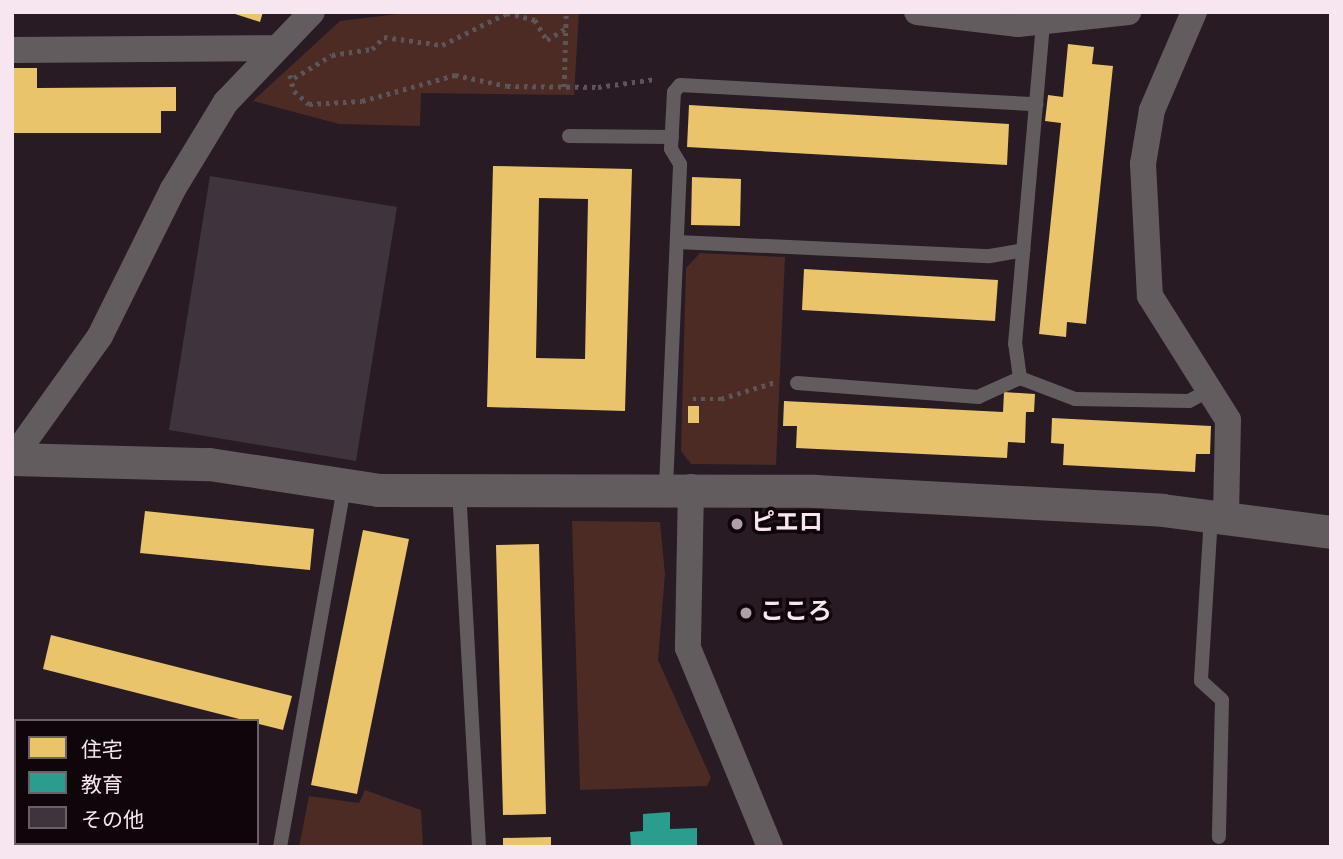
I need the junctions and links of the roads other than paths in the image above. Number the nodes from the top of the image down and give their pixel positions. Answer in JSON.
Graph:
{"nodes":[{"id":1,"x":312,"y":12,"type":"edge"},
{"id":2,"x":917,"y":12,"type":"edge"},
{"id":3,"x":1128,"y":12,"type":"edge"},
{"id":4,"x":1194,"y":12,"type":"edge"},
{"id":5,"x":1043,"y":22,"type":"junction"},
{"id":6,"x":12,"y":50,"type":"edge"},
{"id":7,"x":277,"y":58,"type":"junction"},
{"id":8,"x":1036,"y":104,"type":"junction"},
{"id":9,"x":569,"y":136,"type":"dead end"},
{"id":10,"x":672,"y":137,"type":"junction"},
{"id":11,"x":677,"y":242,"type":"junction"},
{"id":12,"x":1023,"y":250,"type":"junction"},
{"id":13,"x":1020,"y":378,"type":"junction"},
{"id":14,"x":797,"y":383,"type":"road end"},
{"id":15,"x":1210,"y":390,"type":"junction"},
{"id":16,"x":12,"y":459,"type":"edge"},
{"id":17,"x":344,"y":486,"type":"junction"},
{"id":18,"x":679,"y":487,"type":"junction"},
{"id":19,"x":459,"y":489,"type":"junction"},
{"id":20,"x":1218,"y":517,"type":"junction"},
{"id":21,"x":1331,"y":532,"type":"edge"},
{"id":22,"x":1219,"y":837,"type":"dead end"},
{"id":23,"x":280,"y":847,"type":"edge"},
{"id":24,"x":479,"y":847,"type":"edge"},
{"id":25,"x":770,"y":847,"type":"edge"}],
"edges":[{"from":1,"to":7,"type":"street"},
{"from":2,"to":5,"type":"street"},
{"from":3,"to":5,"type":"street"},
{"from":4,"to":15,"type":"street"},
{"from":5,"to":8,"type":"lane"},
{"from":6,"to":7,"type":"street"},
{"from":7,"to":16,"type":"street"},
{"from":8,"to":10,"type":"lane"},
{"from":8,"to":12,"type":"lane"},
{"from":9,"to":10,"type":"lane"},
{"from":10,"to":11,"type":"lane"},
{"from":11,"to":12,"type":"lane"},
{"from":11,"to":18,"type":"lane"},
{"from":12,"to":13,"type":"lane"},
{"from":13,"to":14,"type":"lane"},
{"from":13,"to":15,"type":"lane"},
{"from":15,"to":20,"type":"street"},
{"from":16,"to":17,"type":"street"},
{"from":17,"to":19,"type":"street"},
{"from":17,"to":23,"type":"lane"},
{"from":18,"to":19,"type":"street"},
{"from":18,"to":20,"type":"street"},
{"from":18,"to":25,"type":"street"},
{"from":19,"to":24,"type":"lane"},
{"from":20,"to":21,"type":"street"},
{"from":20,"to":22,"type":"lane"}]}
